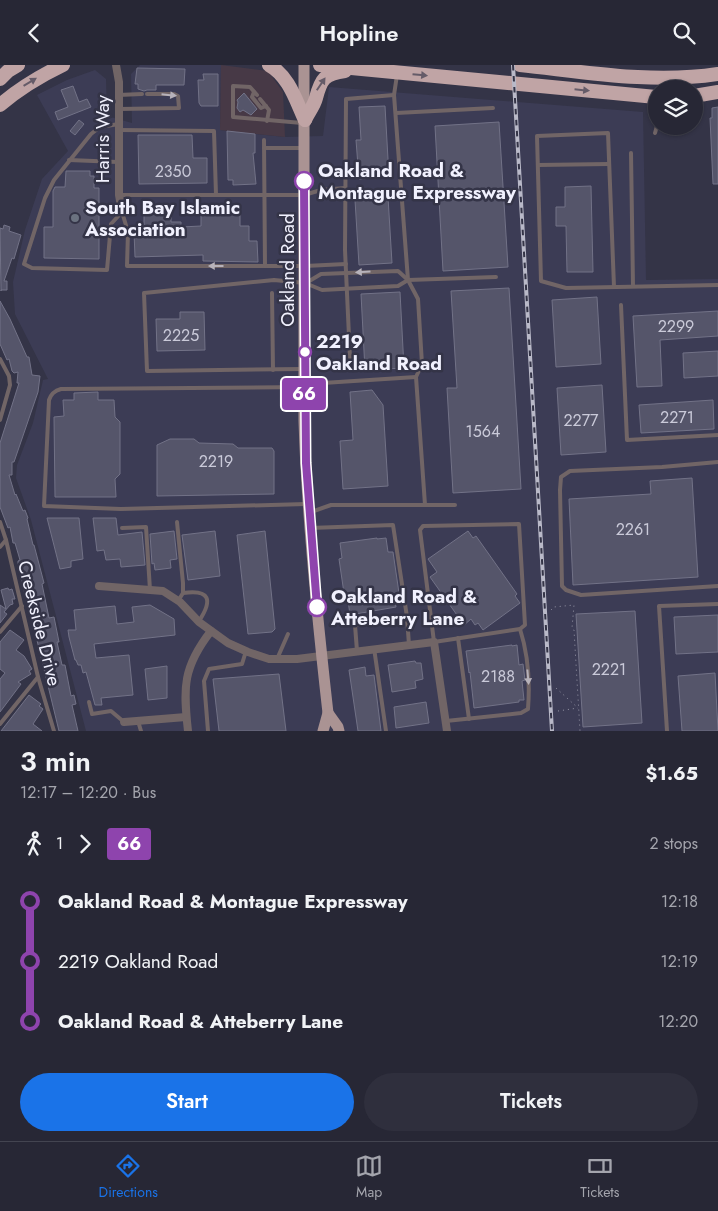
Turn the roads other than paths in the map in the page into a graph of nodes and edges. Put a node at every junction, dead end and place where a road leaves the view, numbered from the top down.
1 (64, 65) edge
2 (116, 65) edge
3 (269, 65) edge
4 (304, 65) edge
5 (320, 65) edge
6 (520, 65) edge
7 (356, 69) junction
8 (397, 73) junction
9 (718, 74) edge
10 (718, 92) edge
11 (142, 94) dead end
12 (147, 94) dead end
13 (703, 94) edge
14 (118, 95) junction
15 (257, 95) junction
16 (394, 95) junction
17 (648, 96) edge
18 (0, 105) edge
19 (266, 107) junction
20 (493, 108) dead end
21 (118, 109) junction
22 (396, 113) junction
23 (267, 121) junction
24 (305, 122) junction
25 (119, 127) junction
26 (264, 140) dead end
27 (264, 148) junction
28 (304, 148) junction
29 (631, 153) dead end
30 (70, 160) junction
31 (118, 162) junction
32 (609, 164) junction
33 (538, 165) junction
34 (346, 188) junction
35 (264, 194) junction
36 (119, 195) junction
37 (216, 195) junction
38 (304, 195) junction
39 (122, 212) junction
40 (346, 264) junction
41 (265, 266) junction
42 (305, 266) junction
43 (346, 273) junction
44 (496, 277) dead end
45 (408, 280) junction
46 (305, 283) junction
47 (718, 285) edge
48 (633, 286) junction
49 (614, 287) junction
50 (347, 289) junction
51 (272, 293) dead end
52 (621, 305) dead end
53 (0, 359) edge
54 (350, 359) dead end
55 (273, 369) junction
56 (304, 369) junction
57 (416, 377) junction
58 (304, 387) junction
59 (1, 413) edge
60 (0, 420) edge
61 (718, 435) edge
62 (718, 462) edge
63 (425, 505) junction
64 (455, 505) dead end
65 (308, 508) junction
66 (177, 522) dead end
67 (0, 524) edge
68 (122, 528) dead end
69 (310, 528) junction
70 (6, 540) junction
71 (0, 547) edge
72 (718, 585) edge
73 (99, 586) dead end
74 (150, 590) junction
75 (182, 593) junction
76 (178, 601) junction
77 (718, 604) edge
78 (22, 606) junction
79 (407, 617) junction
80 (199, 621) junction
81 (520, 629) junction
82 (210, 631) junction
83 (0, 632) edge
84 (288, 634) dead end
85 (458, 638) junction
86 (434, 642) junction
87 (409, 645) junction
88 (374, 649) junction
89 (246, 651) junction
90 (357, 651) junction
91 (322, 656) junction
92 (277, 659) junction
93 (38, 677) junction
94 (89, 702) dead end
95 (328, 713) junction
96 (186, 717) junction
97 (469, 719) junction
98 (138, 721) junction
99 (446, 721) junction
100 (124, 723) joint
101 (0, 724) edge
102 (54, 731) edge
103 (141, 731) edge
104 (188, 731) edge
105 (208, 731) edge
106 (324, 731) edge
107 (339, 731) edge
108 (386, 731) edge
109 (448, 731) edge
110 (667, 731) edge

18 -> 1 highway
2 - 14 street, Harris Way
3 - 24 highway
4 - 24 main road, Oakland Road
5 - 7 highway
6 - 9 highway
7 - 8 highway
24 -> 7 highway
8 - 16 lane
8 -> 17 highway
10 - 13 highway
11 - 14 lane
12 -> 21 lane
14 - 21 street, Harris Way
15 - 19 lane
15 - 19 lane
15 - 23 lane
16 - 22 lane
16 - 34 lane
19 - 23 lane
20 - 22 lane
21 - 25 street, Harris Way
22 - 45 lane
23 - 24 lane
24 - 28 main road, Oakland Road
25 - 30 lane
25 - 31 street, Harris Way
25 - 37 lane
26 - 27 lane
27 - 28 lane
27 - 35 lane
28 - 38 main road, Oakland Road
29 - 48 lane
30 - 31 lane
30 - 39 lane
31 - 36 street, Harris Way
32 - 33 lane
32 - 33 lane
32 - 49 lane
33 - 49 lane
34 - 38 lane
34 - 40 lane
35 - 37 lane
35 - 38 lane
35 - 41 lane
36 - 37 lane
36 - 39 street, Harris Way
38 - 42 main road, Oakland Road
41 -> 39 lane
40 - 42 lane
40 - 43 lane
41 - 42 lane
42 - 46 main road, Oakland Road
45 -> 43 lane
43 - 46 lane
43 - 50 lane
44 - 45 lane
45 - 50 lane
45 - 57 lane
46 - 50 lane
46 - 55 lane
46 - 56 main road, Oakland Road
47 - 48 lane
48 - 49 lane
50 - 54 lane
51 - 55 lane
52 - 61 lane
53 - 59 lane
55 - 56 lane
56 - 58 main road, Oakland Road
57 - 58 lane
57 - 63 lane
58 - 65 main road, Oakland Road
58 - 65 lane
59 - 60 lane
62 - 72 lane
63 - 64 lane
63 - 65 lane
65 - 69 main road, Oakland Road
66 - 75 lane
67 - 70 lane, Creekside Drive
68 - 74 lane
69 - 79 lane
69 - 91 main road, Oakland Road
70 - 71 lane
70 - 78 lane, Creekside Drive
73 - 74 street
74 - 76 street
75 - 76 lane
75 - 80 lane
76 - 80 street
77 - 110 lane
78 - 83 lane
78 - 93 lane, Creekside Drive
79 - 87 lane
79 - 90 lane
80 - 82 street
81 - 85 lane
81 - 86 lane
81 -> 97 lane
82 - 89 street
82 - 96 street
84 - 92 lane
85 - 86 lane
85 - 97 lane
86 - 87 street
86 - 99 street
87 - 88 street
88 - 90 street
88 - 108 lane
89 - 92 street
89 - 105 lane
90 - 91 street
91 - 92 street
91 - 95 main road, Oakland Road
93 - 101 lane
93 - 102 lane, Creekside Drive
94 - 100 lane
95 - 106 main road, Oakland Road
95 - 107 main road, Oakland Road
96 - 98 street
96 - 104 street
97 - 99 lane
98 - 100 street
98 - 103 lane
99 - 109 street

